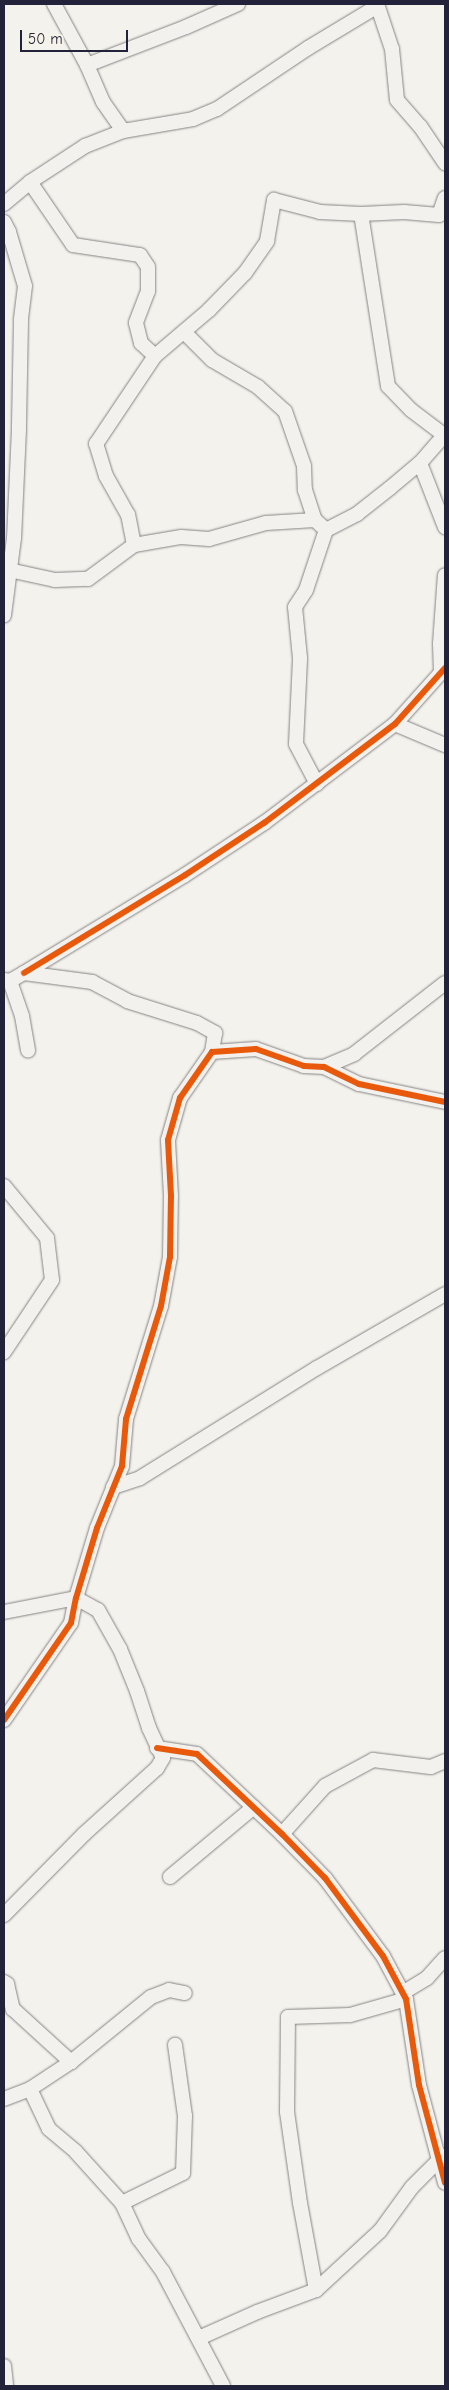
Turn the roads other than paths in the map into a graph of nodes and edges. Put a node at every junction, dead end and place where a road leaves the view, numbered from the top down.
1 (54, 4) edge
2 (238, 4) edge
3 (376, 5) edge
4 (87, 65) junction
5 (123, 131) junction
6 (445, 163) edge
7 (30, 182) junction
8 (445, 198) edge
9 (4, 204) edge
10 (361, 214) junction
11 (4, 222) edge
12 (184, 332) junction
13 (155, 356) junction
14 (445, 434) edge
15 (420, 463) junction
16 (315, 520) junction
17 (445, 527) edge
18 (326, 530) junction
19 (9, 537) edge
20 (134, 545) junction
21 (10, 570) junction
22 (445, 575) edge
23 (4, 615) edge
24 (443, 670) edge
25 (395, 724) junction
26 (445, 745) edge
27 (317, 784) junction
28 (24, 973) junction
29 (7, 980) edge
30 (445, 983) edge
31 (28, 1050) dead end
32 (212, 1052) junction
33 (324, 1067) junction
34 (445, 1102) edge
35 (4, 1186) edge
36 (445, 1294) edge
37 (4, 1352) edge
38 (113, 1487) junction
39 (76, 1598) junction
40 (4, 1612) edge
41 (4, 1720) edge
42 (157, 1748) junction
43 (445, 1761) edge
44 (254, 1807) junction
45 (282, 1834) junction
46 (170, 1877) dead end
47 (4, 1915) edge
48 (445, 1958) edge
49 (4, 1982) edge
50 (185, 1993) dead end
51 (405, 1995) junction
52 (175, 2045) dead end
53 (71, 2062) junction
54 (30, 2089) junction
55 (4, 2099) edge
56 (442, 2157) edge
57 (445, 2183) edge
58 (122, 2203) junction
59 (316, 2290) junction
60 (199, 2338) junction
61 (4, 2366) edge
62 (6, 2386) edge
63 (223, 2386) edge

1 - 4 street
2 - 4 street
3 - 5 street
3 - 6 street
4 - 5 street
5 - 7 street
7 - 9 street
7 - 13 street
8 - 10 street
10 - 12 street
10 - 14 street
11 - 19 street
12 - 13 street
12 - 16 street
13 - 20 street
14 - 15 street
15 - 17 street
15 - 18 street
16 - 18 street
16 - 20 street
18 - 27 street
19 - 21 street
20 - 21 street
21 - 23 street
22 - 24 street
24 - 25 street
25 - 26 street
25 - 27 street
27 - 28 street
28 - 29 street
28 - 32 street
29 - 31 street
30 - 33 street
32 - 33 street
32 - 38 street
33 - 34 street
35 - 37 street
36 - 38 street
38 - 39 street
39 - 40 street
39 - 41 street
39 - 42 street
42 - 44 street
42 - 47 street
43 - 45 street
44 - 45 street
44 - 46 street
45 - 51 street
48 - 51 street
49 - 53 street
50 - 53 street
51 - 56 street
51 - 59 street
52 - 58 street
53 - 54 street
54 - 55 street
54 - 58 street
56 - 57 street
56 - 59 street
58 - 60 street
59 - 60 street
60 - 63 street
61 - 62 street

